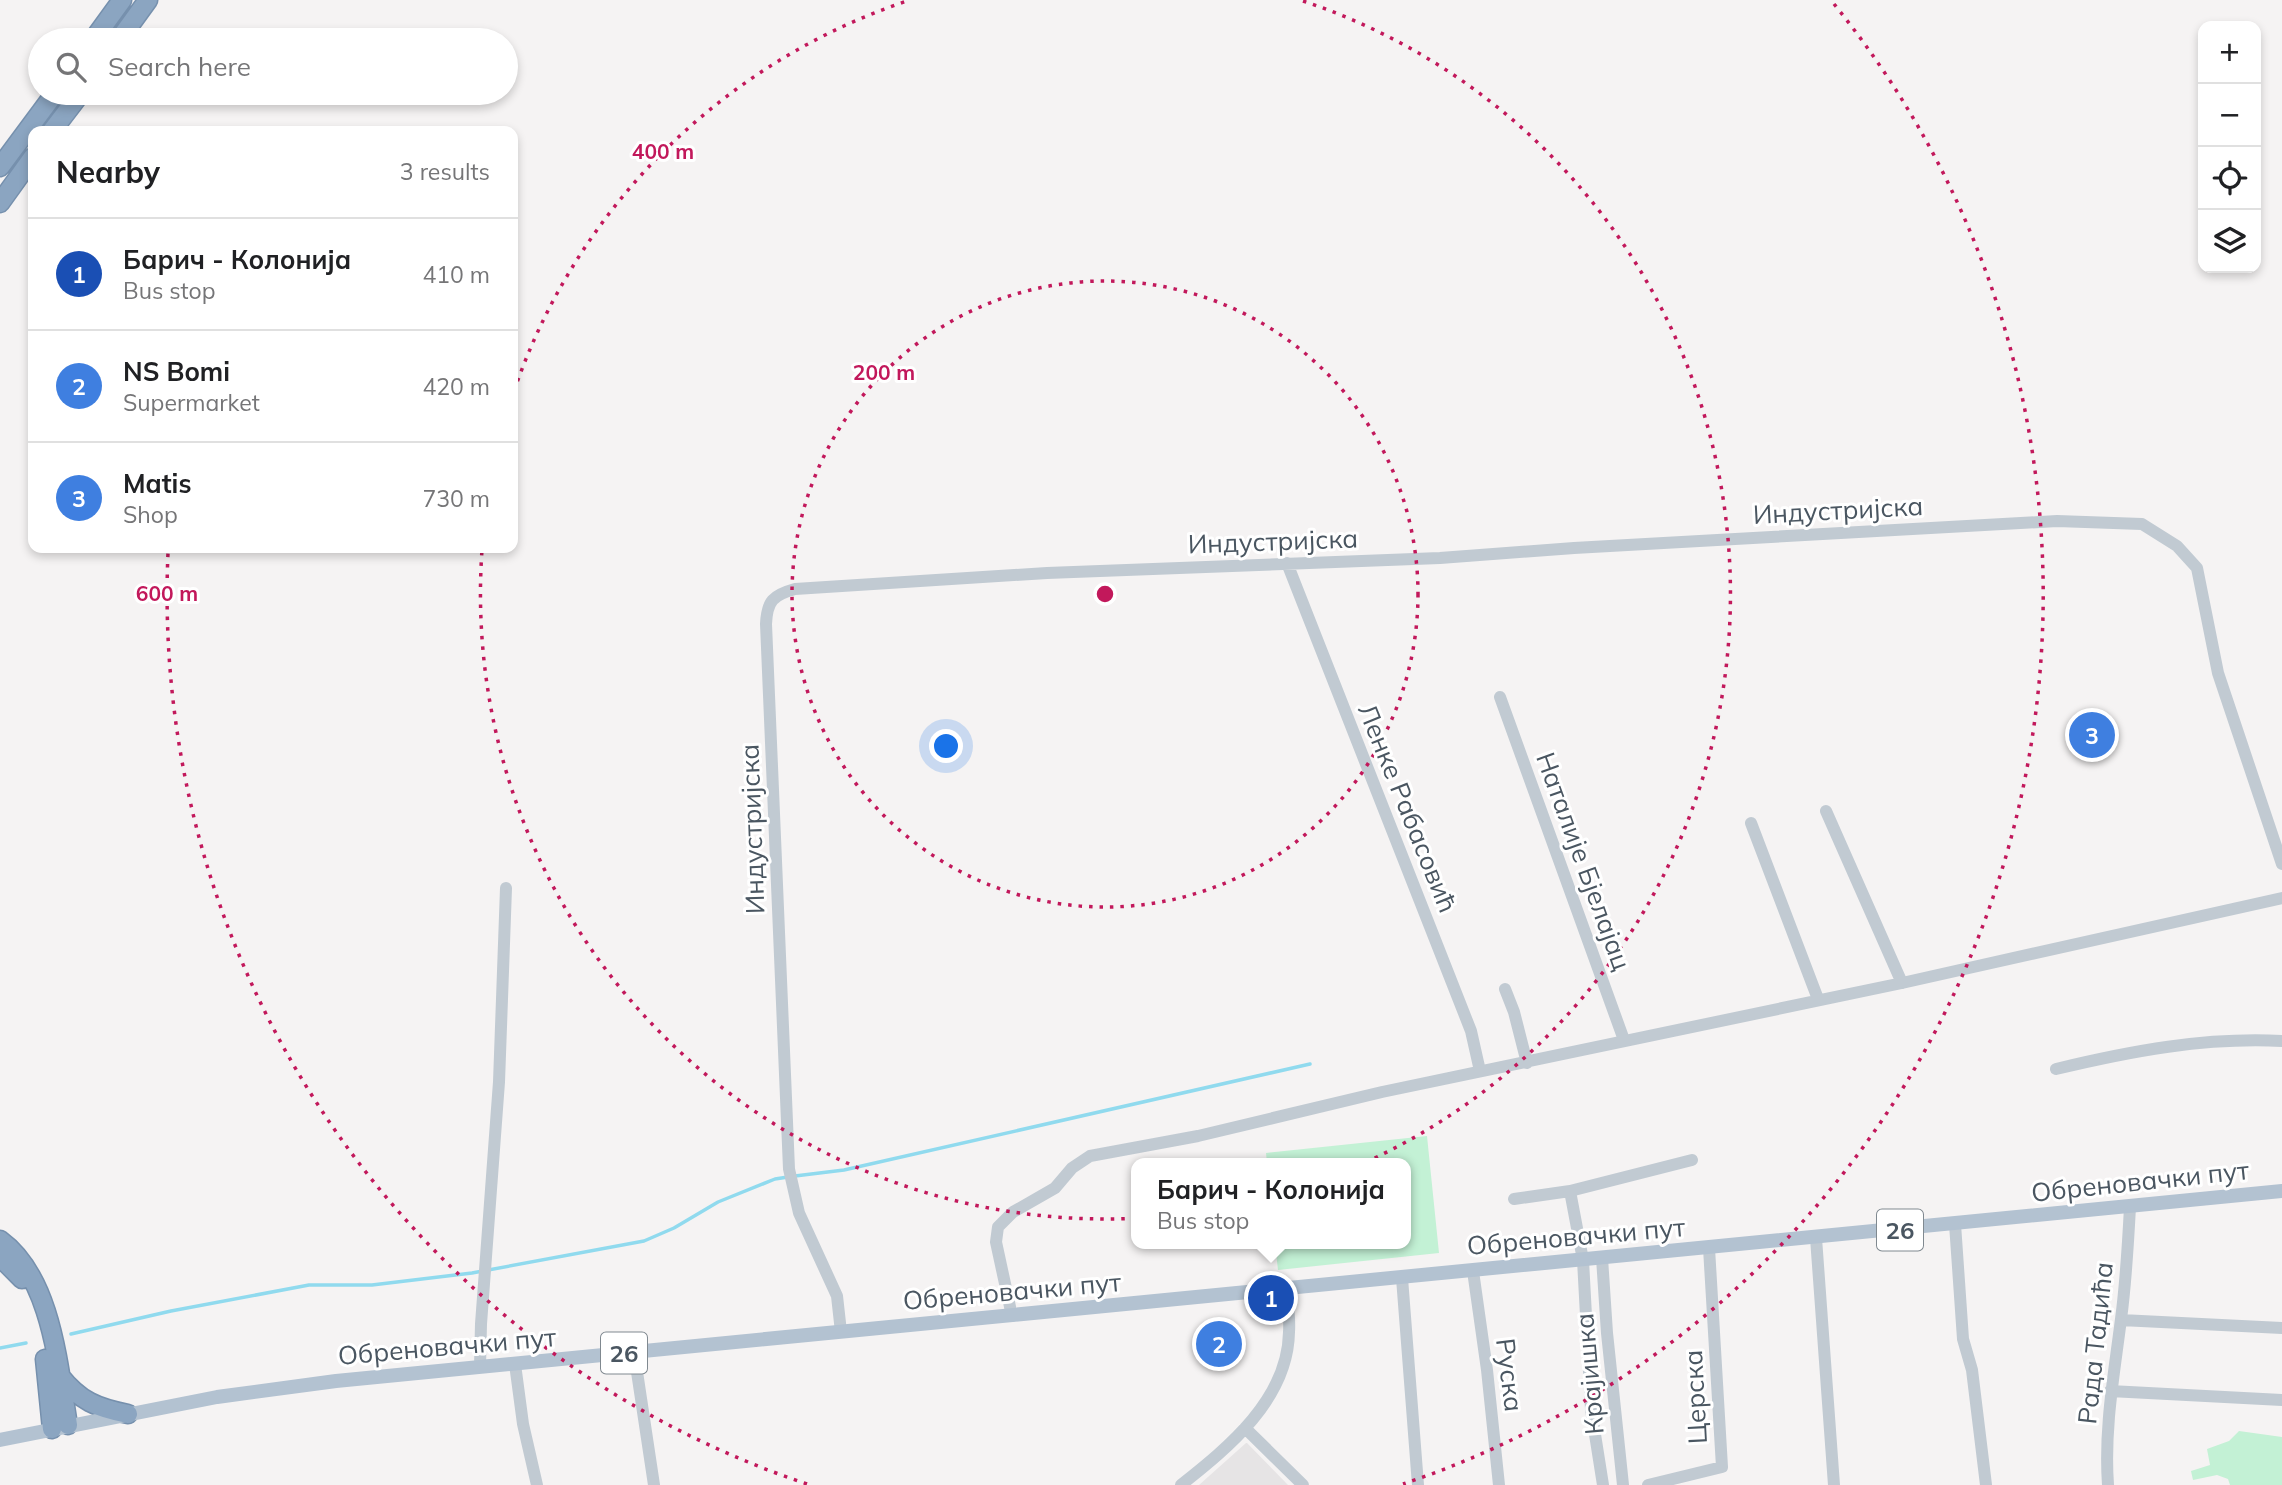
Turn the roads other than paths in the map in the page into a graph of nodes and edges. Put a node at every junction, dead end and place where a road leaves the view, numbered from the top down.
1 (122, 0) edge
2 (148, 0) edge
3 (102, 28) edge
4 (128, 28) edge
5 (46, 105) edge
6 (72, 105) edge
7 (30, 126) edge
8 (56, 126) edge
9 (28, 129) edge
10 (28, 165) edge
11 (0, 167) edge
12 (0, 203) edge
13 (1287, 563) junction
14 (1500, 696) dead end
15 (1826, 811) dead end
16 (1751, 823) dead end
17 (2282, 864) edge
18 (506, 888) dead end
19 (2282, 898) edge
20 (1902, 983) junction
21 (1505, 989) dead end
22 (1818, 999) junction
23 (1624, 1040) junction
24 (2282, 1041) edge
25 (1527, 1063) junction
26 (2056, 1069) dead end
27 (1480, 1071) junction
28 (1692, 1160) dead end
29 (1570, 1191) junction
30 (2282, 1191) edge
31 (1514, 1199) dead end
32 (2130, 1207) junction
33 (1955, 1224) junction
34 (1816, 1238) junction
35 (0, 1240) edge
36 (1709, 1248) junction
37 (0, 1257) edge
38 (1602, 1258) junction
39 (1583, 1260) junction
40 (1473, 1270) junction
41 (1402, 1278) junction
42 (1286, 1289) junction
43 (1012, 1316) junction
44 (2121, 1320) junction
45 (2282, 1328) edge
46 (841, 1332) junction
47 (634, 1352) junction
48 (514, 1364) junction
49 (480, 1367) junction
50 (60, 1376) junction
51 (2110, 1391) junction
52 (2282, 1400) edge
53 (128, 1413) junction
54 (60, 1427) junction
55 (1245, 1428) junction
56 (0, 1440) edge
57 (537, 1485) edge
58 (654, 1485) edge
59 (1181, 1485) edge
60 (1304, 1485) edge
61 (1418, 1485) edge
62 (1499, 1485) edge
63 (1602, 1485) edge
64 (1623, 1485) edge
65 (1648, 1485) edge
66 (1834, 1485) edge
67 (1986, 1485) edge
68 (2109, 1485) edge

1 - 3 highway
2 - 4 highway
5 - 7 highway
6 - 8 highway
9 - 11 highway
10 - 12 highway
13 - 17 street, Индустријска
13 - 27 street, Ленке Рабасовић
13 - 46 street, Индустријска
14 - 23 street, Наталије Бјелајац
15 - 20 street
16 - 22 street
18 - 49 street
19 - 20 street
20 - 22 street
21 - 25 street
22 - 23 street
23 - 25 street
24 - 26 street
25 - 27 street
27 - 43 street
28 - 29 street
29 - 31 street
29 - 39 street
30 - 32 main road, Обреновачки пут / 26
32 - 33 main road, Обреновачки пут / 26
32 - 44 street, Рада Тадића
33 - 34 main road, Обреновачки пут / 26
33 - 67 street
34 - 36 main road, Обреновачки пут / 26
34 - 66 street
35 - 50 highway
36 - 38 main road, Обреновачки пут / 26
36 - 65 street, Церска
37 - 54 highway
38 - 39 main road, Обреновачки пут / 26
38 - 64 street, Крајишка
39 - 40 main road, Обреновачки пут / 26
39 - 63 street
40 - 41 main road, Обреновачки пут / 26
40 - 62 street, Руска
41 - 42 main road, Обреновачки пут / 26
41 - 61 street
42 - 43 main road, Обреновачки пут / 26
42 - 55 street
43 - 46 main road, Обреновачки пут / 26
44 - 45 street
44 - 51 street, Рада Тадића
46 - 47 main road, Обреновачки пут / 26
47 - 48 main road, Обреновачки пут / 26
47 - 58 street
48 - 49 main road, Обреновачки пут / 26
48 - 57 street
49 - 53 main road, Обреновачки пут / 26
50 - 53 highway
50 - 54 highway
51 - 52 street
51 - 68 street, Рада Тадића
53 - 54 main road, Обреновачки пут / 26
54 - 56 main road, Обреновачки пут / 26
55 - 59 street
55 - 60 street

